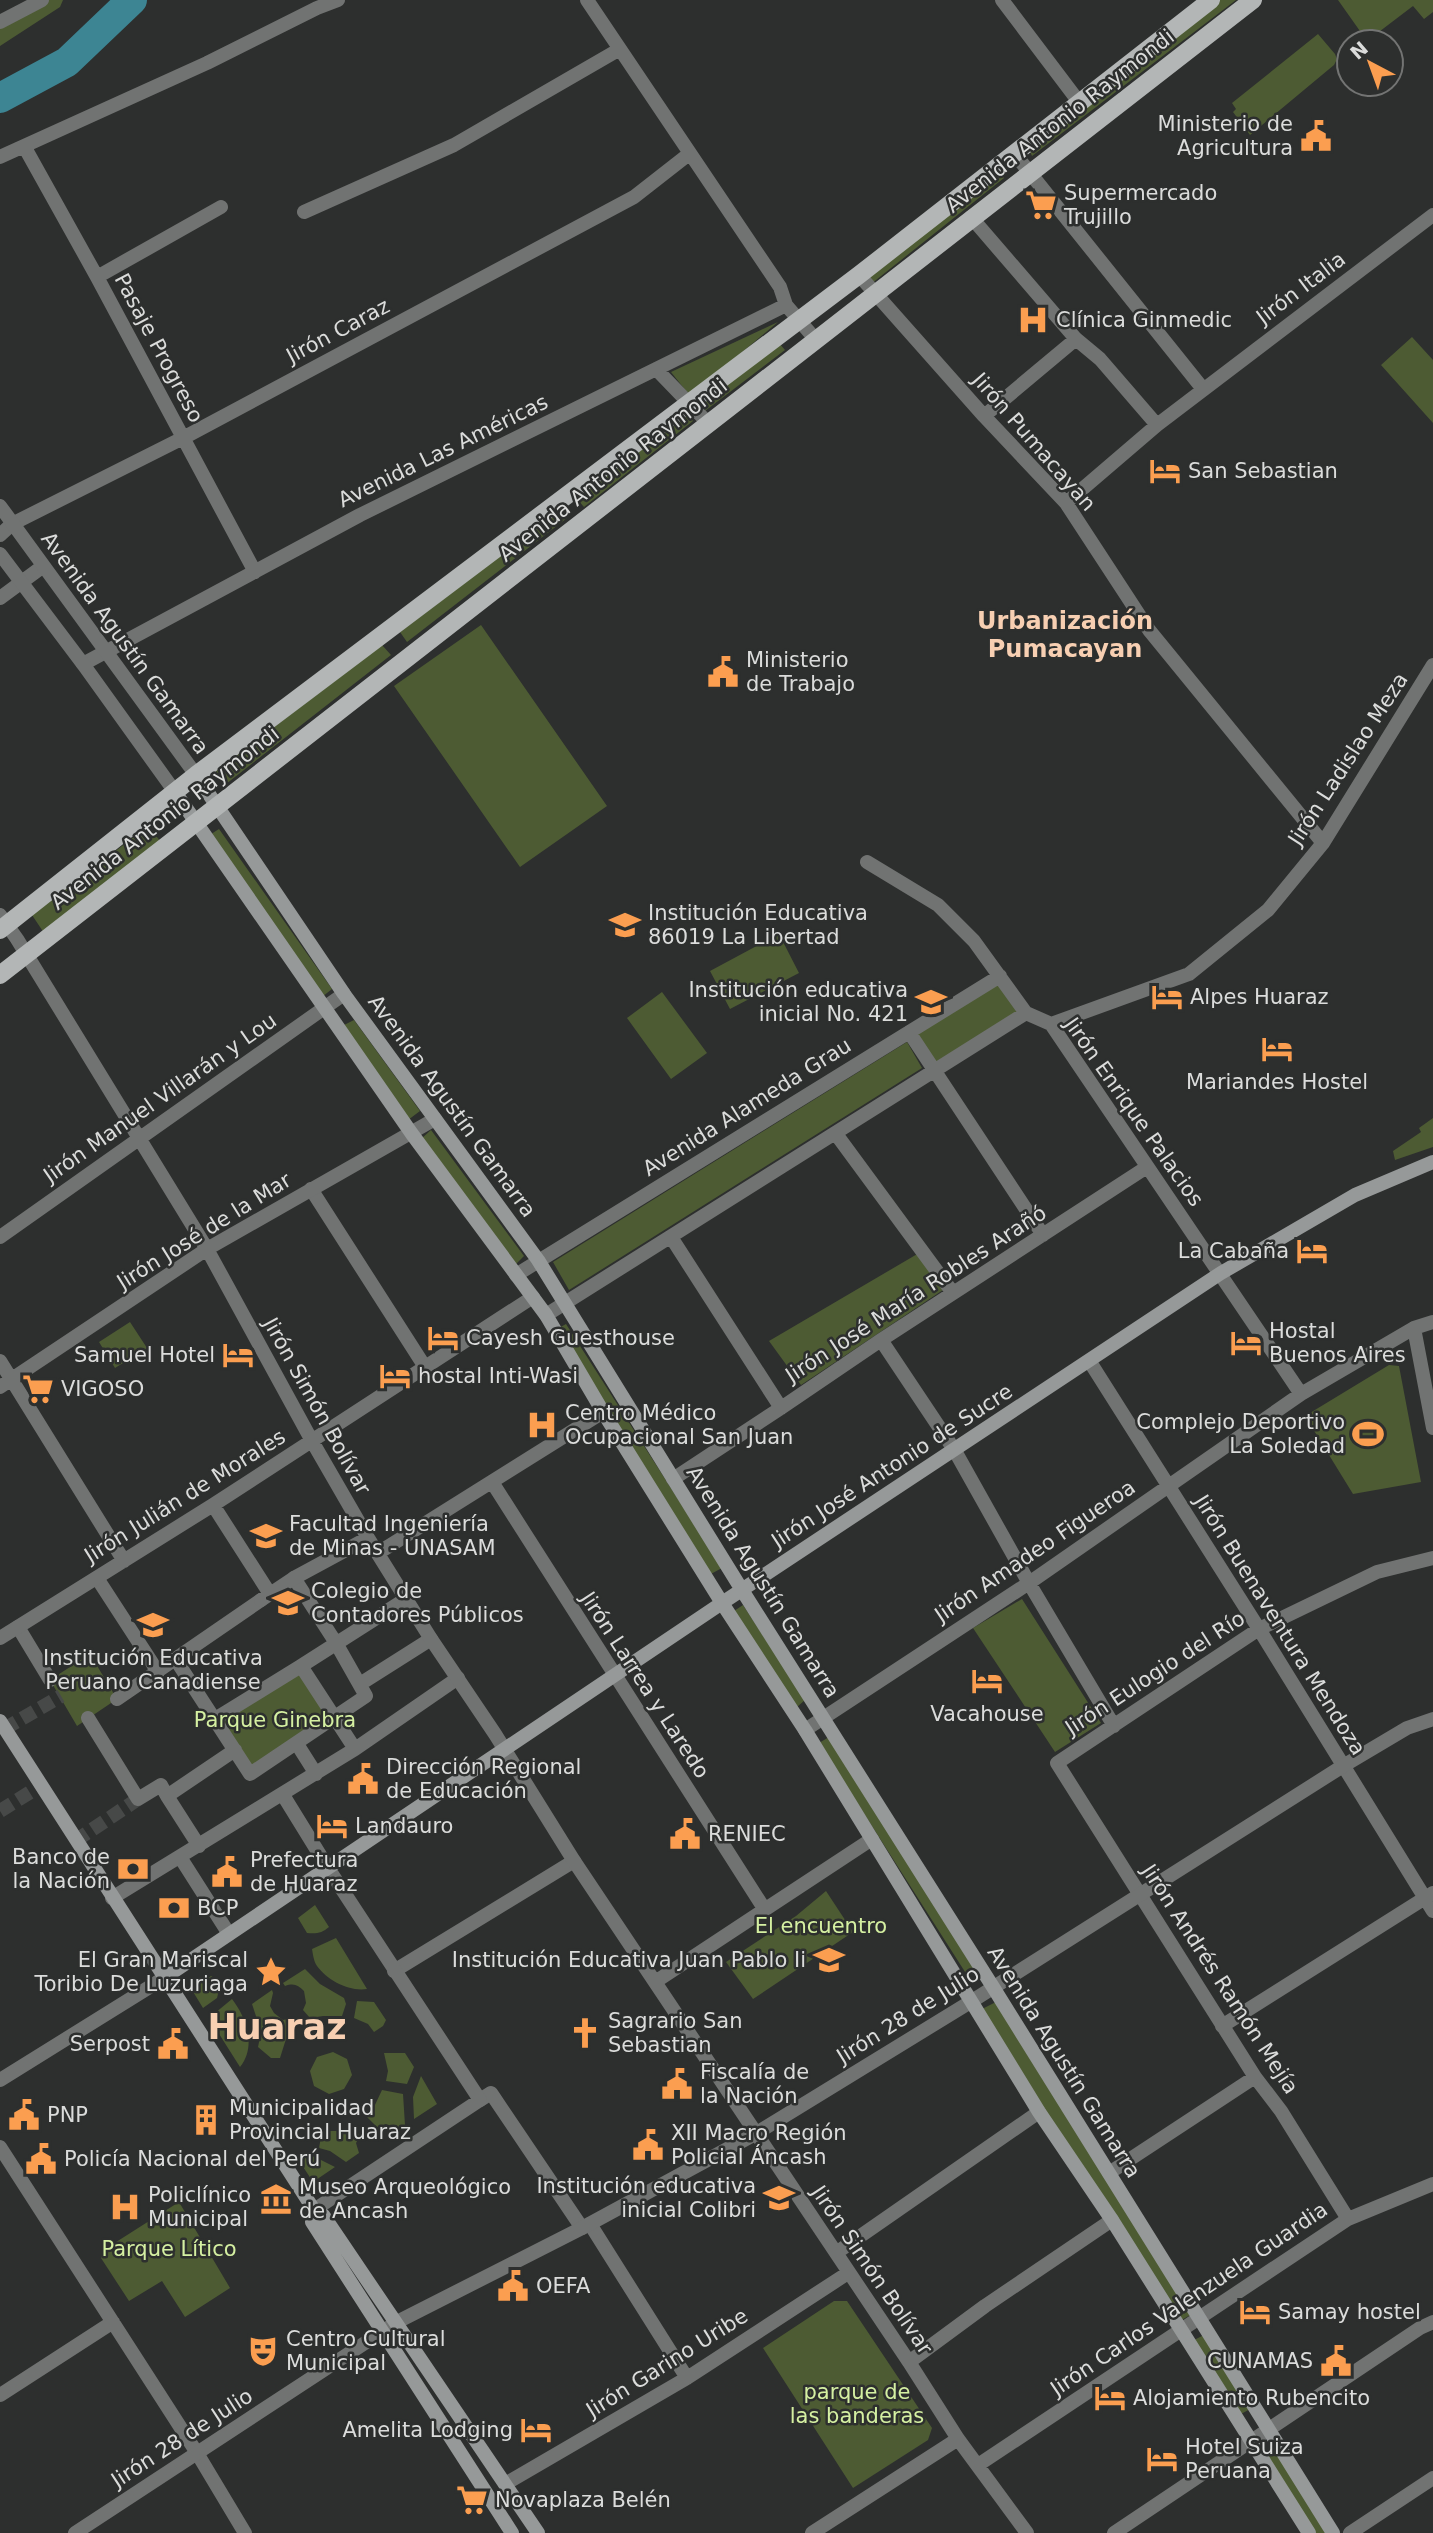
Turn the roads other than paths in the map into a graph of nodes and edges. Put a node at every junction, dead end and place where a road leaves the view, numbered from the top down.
1 (42, 0) edge
2 (338, 0) edge
3 (587, 0) edge
4 (1002, 0) edge
5 (1211, 0) edge
6 (1253, 0) edge
7 (0, 22) edge
8 (620, 49) junction
9 (1079, 102) junction
10 (23, 146) junction
11 (1014, 153) junction
12 (689, 154) junction
13 (0, 157) edge
14 (1029, 173) junction
15 (221, 207) dead end
16 (304, 212) dead end
17 (1433, 215) edge
18 (971, 217) junction
19 (859, 275) junction
20 (97, 277) junction
21 (874, 295) junction
22 (786, 305) junction
23 (799, 321) junction
24 (1076, 339) junction
25 (816, 340) junction
26 (656, 369) junction
27 (1203, 389) junction
28 (688, 403) junction
29 (984, 416) junction
30 (709, 424) junction
31 (1157, 425) junction
32 (183, 438) junction
33 (566, 496) junction
34 (1066, 503) junction
35 (0, 506) edge
36 (585, 521) junction
37 (12, 524) junction
38 (0, 535) edge
39 (0, 554) edge
40 (42, 567) junction
41 (255, 572) junction
42 (20, 583) junction
43 (0, 598) edge
44 (385, 633) junction
45 (106, 652) junction
46 (405, 659) junction
47 (83, 664) junction
48 (1433, 665) edge
49 (196, 775) junction
50 (174, 792) junction
51 (217, 806) junction
52 (196, 823) junction
53 (1323, 843) junction
54 (867, 862) dead end
55 (3, 923) edge
56 (27, 954) junction
57 (0, 975) edge
58 (1000, 976) junction
59 (344, 994) junction
60 (324, 1009) junction
61 (1026, 1013) junction
62 (1051, 1024) junction
63 (909, 1032) junction
64 (935, 1070) junction
65 (435, 1119) junction
66 (412, 1134) junction
67 (836, 1134) junction
68 (138, 1138) junction
69 (1433, 1163) edge
70 (1147, 1167) junction
71 (311, 1189) junction
72 (1043, 1235) junction
73 (0, 1237) edge
74 (671, 1237) junction
75 (207, 1249) junction
76 (538, 1260) junction
77 (1221, 1273) junction
78 (516, 1275) junction
79 (953, 1293) junction
80 (533, 1297) junction
81 (564, 1304) junction
82 (546, 1315) junction
83 (1433, 1322) edge
84 (1414, 1328) junction
85 (881, 1339) junction
86 (0, 1361) edge
87 (1090, 1362) junction
88 (425, 1367) junction
89 (6, 1383) edge
90 (1301, 1394) junction
91 (781, 1409) junction
92 (603, 1412) junction
93 (1433, 1428) edge
94 (312, 1441) junction
95 (955, 1451) junction
96 (673, 1479) junction
97 (492, 1482) junction
98 (1168, 1485) junction
99 (213, 1505) junction
100 (368, 1538) junction
101 (378, 1553) junction
102 (1433, 1558) edge
103 (124, 1561) junction
104 (97, 1578) junction
105 (294, 1578) junction
106 (1029, 1583) junction
107 (741, 1590) junction
108 (266, 1597) junction
109 (406, 1598) junction
110 (722, 1603) junction
111 (18, 1627) junction
112 (1259, 1629) junction
113 (0, 1638) edge
114 (431, 1639) junction
115 (336, 1643) junction
116 (176, 1660) junction
117 (301, 1666) junction
118 (158, 1672) junction
119 (614, 1676) junction
120 (458, 1678) junction
121 (50, 1680) dead end
122 (360, 1684) junction
123 (117, 1699) dead end
124 (88, 1718) dead end
125 (824, 1718) junction
126 (215, 1719) junction
127 (335, 1719) junction
128 (1433, 1719) edge
129 (0, 1721) edge
130 (1114, 1726) junction
131 (805, 1730) junction
132 (297, 1744) junction
133 (355, 1749) junction
134 (504, 1750) junction
135 (235, 1751) junction
136 (1057, 1763) joint
137 (1343, 1766) junction
138 (316, 1774) junction
139 (283, 1795) junction
140 (167, 1796) junction
141 (872, 1839) junction
142 (199, 1846) junction
143 (180, 1857) junction
144 (574, 1861) junction
145 (328, 1868) junction
146 (1139, 1894) junction
147 (1429, 1895) edge
148 (112, 1898) junction
149 (765, 1910) junction
150 (1433, 1911) edge
151 (229, 1934) junction
152 (394, 1971) junction
153 (163, 1978) junction
154 (655, 1982) junction
155 (993, 1987) junction
156 (972, 2001) junction
157 (1222, 2026) junction
158 (1255, 2077) junction
159 (0, 2080) edge
160 (480, 2100) junction
161 (1039, 2112) junction
162 (755, 2134) junction
163 (0, 2147) edge
164 (1109, 2173) junction
165 (1433, 2184) edge
166 (314, 2210) junction
167 (1348, 2219) junction
168 (1112, 2220) junction
169 (586, 2226) junction
170 (836, 2253) junction
171 (848, 2273) junction
172 (1198, 2318) junction
173 (113, 2322) junction
174 (397, 2322) junction
175 (1433, 2322) edge
176 (1181, 2329) junction
177 (382, 2332) junction
178 (909, 2362) junction
179 (687, 2378) junction
180 (0, 2395) edge
181 (1269, 2430) junction
182 (958, 2439) junction
183 (1252, 2441) junction
184 (197, 2453) junction
185 (978, 2465) junction
186 (1433, 2478) edge
187 (505, 2484) junction
188 (527, 2517) junction
189 (508, 2532) edge
190 (75, 2533) edge
191 (245, 2533) edge
192 (538, 2533) edge
193 (812, 2533) edge
194 (1027, 2533) edge
195 (1114, 2533) edge
196 (1309, 2533) edge
197 (1333, 2533) edge
198 (1350, 2533) edge

1 - 7 street
2 - 10 street
3 - 8 street
4 - 9 street
5 - 9 main road, Avenida Antonio Raymondi
6 - 14 main road, Avenida Antonio Raymondi
8 - 12 street
8 - 16 street
9 - 11 main road, Avenida Antonio Raymondi
10 - 13 street
10 - 20 street, Pasaje Progreso
11 - 14 street
11 - 19 main road, Avenida Antonio Raymondi
12 - 22 street
12 - 32 street, Jirón Caraz
14 - 18 main road, Avenida Antonio Raymondi
14 - 27 street
15 - 20 street
17 - 27 street, Jirón Italia
18 - 21 main road, Avenida Antonio Raymondi
18 - 24 street
19 - 21 street, Jirón Pumacayan
19 - 23 main road, Avenida Antonio Raymondi
20 - 32 street, Pasaje Progreso
21 - 25 main road, Avenida Antonio Raymondi
21 - 29 street, Jirón Pumacayan
22 - 23 street
22 - 26 street, Avenida Las Américas
23 - 25 street
23 - 28 main road, Avenida Antonio Raymondi
24 - 29 street
24 - 31 street
25 - 30 main road, Avenida Antonio Raymondi
26 - 28 street
26 - 41 street, Avenida Las Américas
27 - 31 street, Jirón Italia
28 - 30 street
28 - 33 main road, Avenida Antonio Raymondi
29 - 34 street, Jirón Pumacayan
30 - 36 main road, Avenida Antonio Raymondi
31 - 34 street, Jirón Italia
32 - 37 street, Jirón Caraz
32 - 41 street, Pasaje Progreso
33 - 36 main road
33 - 44 main road, Avenida Antonio Raymondi
34 - 53 street, Jirón Pumacayan
35 - 37 street, Avenida Agustín Gamarra
36 - 46 main road, Avenida Antonio Raymondi
37 - 38 street, Jirón Caraz
37 - 40 street, Avenida Agustín Gamarra
39 - 42 street, Avenida Agustín Gamarra
40 - 42 street
40 - 45 street, Avenida Agustín Gamarra
41 - 45 street, Avenida Las Américas
42 - 43 street
42 - 47 street, Avenida Agustín Gamarra
44 - 46 main road
44 - 49 main road, Avenida Antonio Raymondi
45 - 47 street, Avenida Las Américas
45 - 49 street, Avenida Agustín Gamarra
46 - 51 main road, Avenida Antonio Raymondi
47 - 50 street, Avenida Agustín Gamarra
48 - 53 street, Jirón Ladislao Meza
49 - 50 main road, Avenida Antonio Raymondi
49 - 51 main road, Avenida Agustín Gamarra
50 - 52 main road, Avenida Agustín Gamarra
50 - 55 main road, Avenida Antonio Raymondi
51 - 52 main road, Avenida Antonio Raymondi
51 - 59 main road, Avenida Agustín Gamarra
52 - 56 main road, Avenida Antonio Raymondi
52 - 60 main road, Avenida Agustín Gamarra
53 - 62 street, Jirón Ladislao Meza
54 - 58 street
55 - 56 street, Jirón Simón Bolívar
56 - 57 main road, Avenida Antonio Raymondi
56 - 68 street, Jirón Simón Bolívar
58 - 61 street
58 - 63 street, Avenida Alameda Grau
59 - 60 street, Jirón Manuel Villarán y Lou
59 - 65 main road, Avenida Agustín Gamarra
60 - 66 main road, Avenida Agustín Gamarra
60 - 68 street, Jirón Manuel Villarán y Lou
61 - 62 street, Jirón Enrique Palacios
61 - 64 street
62 - 70 street, Jirón Enrique Palacios
63 - 64 street
63 - 76 street, Avenida Alameda Grau
64 - 67 street
64 - 72 street
65 - 66 street, Jirón José de la Mar
65 - 76 main road, Avenida Agustín Gamarra
66 - 71 street, Jirón José de la Mar
66 - 78 main road, Avenida Agustín Gamarra
67 - 74 street
67 - 79 street
68 - 73 street, Jirón Manuel Villarán y Lou
68 - 75 street, Jirón Simón Bolívar
69 - 77 main road, Jirón José Antonio de Sucre
70 - 72 street, Jirón José María Robles Arañó
70 - 77 street, Jirón Enrique Palacios
71 - 75 street, Jirón José de la Mar
71 - 88 street
72 - 79 street, Jirón José María Robles Arañó
74 - 81 street
74 - 91 street
75 - 89 street, Jirón José de la Mar
75 - 94 street, Jirón Simón Bolívar
76 - 78 street, Avenida Alameda Grau
76 - 81 main road, Avenida Agustín Gamarra
77 - 87 main road, Jirón José Antonio de Sucre
77 - 90 street, Jirón Enrique Palacios
78 - 80 main road, Avenida Agustín Gamarra
79 - 85 street, Jirón José María Robles Arañó
80 - 82 main road, Avenida Agustín Gamarra
80 - 88 street, Jirón Julián de Morales
81 - 82 street
81 - 96 main road, Avenida Agustín Gamarra
82 - 92 main road, Avenida Agustín Gamarra
83 - 84 street, Jirón Amadeo Figueroa
84 - 90 street, Jirón Amadeo Figueroa
84 - 93 street
85 - 91 street, Jirón José María Robles Arañó
85 - 95 street
86 - 89 street
87 - 95 main road, Jirón José Antonio de Sucre
87 - 98 street, Jirón Buenaventura Mendoza
88 - 94 street, Jirón Julián de Morales
89 - 103 street
90 - 98 street, Jirón Amadeo Figueroa
91 - 96 street, Jirón José María Robles Arañó
92 - 97 street
92 - 110 main road, Avenida Agustín Gamarra
94 - 99 street, Jirón Julián de Morales
94 - 100 street, Jirón Simón Bolívar
95 - 106 street
95 - 107 main road, Jirón José Antonio de Sucre
96 - 107 main road, Avenida Agustín Gamarra
97 - 101 street
97 - 119 street, Jirón Larrea y Laredo
98 - 106 street, Jirón Amadeo Figueroa
98 - 112 street, Jirón Buenaventura Mendoza
99 - 103 street, Jirón Julián de Morales
99 - 108 street
100 - 101 street, Jirón Simón Bolívar
100 - 105 street
101 - 109 street, Jirón Simón Bolívar
102 - 112 street, Jirón Eulogio del Río
103 - 104 street, Jirón Julián de Morales
104 - 111 street, Jirón Julián de Morales
104 - 118 street
105 - 108 street
105 - 115 street
106 - 125 street, Jirón Amadeo Figueroa
106 - 130 street
107 - 110 main road, Jirón José Antonio de Sucre
107 - 125 main road, Avenida Agustín Gamarra
108 - 116 street
109 - 114 street, Jirón Simón Bolívar
109 - 115 street
110 - 119 main road, Jirón José Antonio de Sucre
110 - 131 main road, Avenida Agustín Gamarra
111 - 113 street, Jirón Julián de Morales
111 - 121 street
112 - 130 street, Jirón Eulogio del Río
112 - 137 street, Jirón Buenaventura Mendoza
114 - 120 street, Jirón Simón Bolívar
114 - 122 street
115 - 117 street
115 - 122 street
116 - 118 street
116 - 126 street
117 - 126 street
117 - 127 street
118 - 123 street
119 - 134 main road, Jirón José Antonio de Sucre
119 - 149 street, Jirón Larrea y Laredo
120 - 133 street
120 - 134 street, Jirón Simón Bolívar
122 - 127 street
124 - 140 street
125 - 131 street, Jirón Amadeo Figueroa
125 - 155 main road, Avenida Agustín Gamarra
126 - 135 street
127 - 132 street
127 - 133 street
128 - 137 street, Jirón 28 de Julio
129 - 148 main road
130 - 136 street, Jirón Eulogio del Río
131 - 141 main road, Avenida Agustín Gamarra
132 - 135 street
132 - 138 street
133 - 138 street
134 - 144 street, Jirón Simón Bolívar
134 - 145 main road, Jirón José Antonio de Sucre
135 - 140 street
136 - 146 street, Jirón Andrés Ramón Mejía
137 - 146 street, Jirón 28 de Julio
137 - 147 street, Jirón Buenaventura Mendoza
138 - 139 street
139 - 142 street
139 - 145 street
140 - 142 street
141 - 149 street
141 - 156 main road, Avenida Agustín Gamarra
142 - 143 street
143 - 148 street
143 - 151 street
144 - 152 street
144 - 154 street, Jirón Simón Bolívar
145 - 151 main road, Jirón José Antonio de Sucre
145 - 152 street
146 - 155 street, Jirón 28 de Julio
146 - 157 street, Jirón Andrés Ramón Mejía
147 - 150 street, Jirón Buenaventura Mendoza
147 - 157 street
148 - 153 main road
149 - 154 street
151 - 153 main road, Jirón José Antonio de Sucre
152 - 160 street
153 - 159 street, Jirón José Antonio de Sucre
153 - 166 main road
154 - 162 street, Jirón Simón Bolívar
155 - 156 street, Jirón 28 de Julio
155 - 164 main road, Avenida Agustín Gamarra
156 - 161 main road, Avenida Agustín Gamarra
156 - 162 street, Jirón 28 de Julio
157 - 158 street, Jirón Andrés Ramón Mejía
158 - 164 street
158 - 167 street, Jirón Andrés Ramón Mejía
160 - 166 street
160 - 169 street
161 - 168 main road, Avenida Agustín Gamarra
161 - 170 street
162 - 169 street, Jirón 28 de Julio
162 - 170 street, Jirón Simón Bolívar
163 - 173 street
164 - 172 main road, Avenida Agustín Gamarra
165 - 167 street, Jirón Carlos Valenzuela Guardia
166 - 174 main road
166 - 177 main road
167 - 172 street, Jirón Carlos Valenzuela Guardia
168 - 176 main road, Avenida Agustín Gamarra
168 - 178 street
169 - 174 street, Jirón 28 de Julio
169 - 179 street
170 - 171 street, Jirón Simón Bolívar
171 - 178 street, Jirón Simón Bolívar
171 - 179 street, Jirón Garino Uribe
172 - 176 street, Jirón Carlos Valenzuela Guardia
172 - 181 main road, Avenida Agustín Gamarra
173 - 180 street
173 - 184 street
174 - 177 street, Jirón 28 de Julio
174 - 187 main road
175 - 181 street
176 - 183 main road, Avenida Agustín Gamarra
176 - 185 street, Jirón Carlos Valenzuela Guardia
177 - 184 street, Jirón 28 de Julio
177 - 189 main road
178 - 182 street, Jirón Simón Bolívar
179 - 187 street, Jirón Garino Uribe
181 - 183 street
181 - 197 main road, Avenida Agustín Gamarra
182 - 185 street, Jirón Simón Bolívar
182 - 193 street
183 - 195 street
183 - 196 main road, Avenida Agustín Gamarra
184 - 190 street, Jirón 28 de Julio
184 - 191 street
185 - 194 street, Jirón Simón Bolívar
186 - 198 street
187 - 188 main road
188 - 189 street
188 - 192 main road

